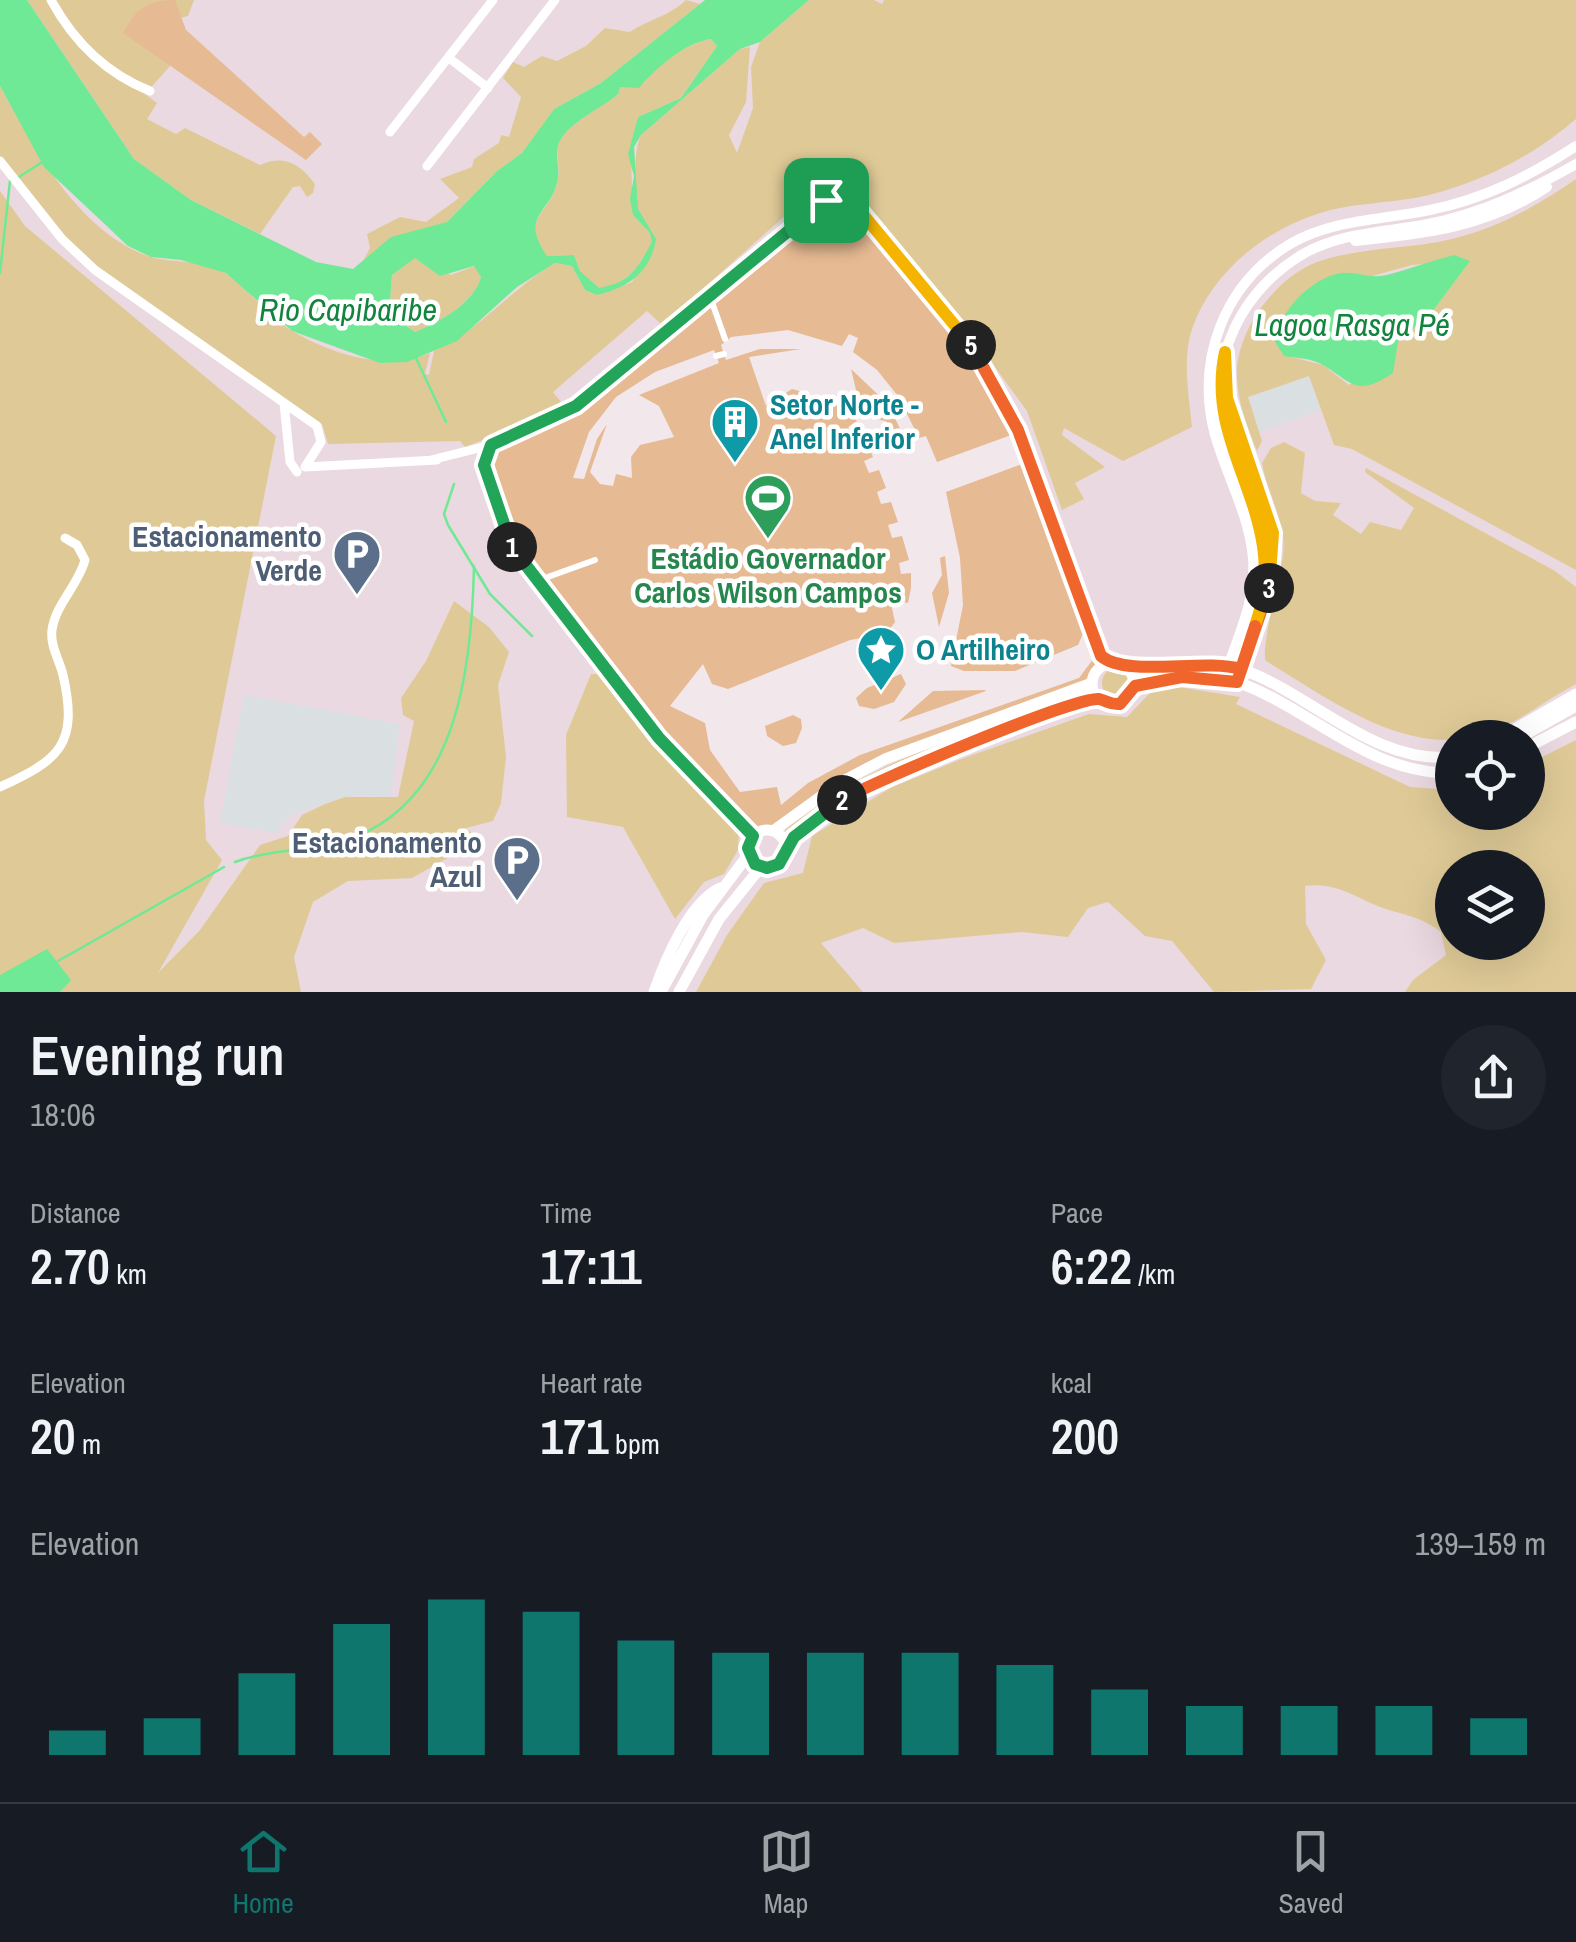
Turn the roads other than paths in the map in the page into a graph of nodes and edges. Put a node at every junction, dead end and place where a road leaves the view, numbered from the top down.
1 (51, 0) edge
2 (492, 0) edge
3 (555, 0) edge
4 (449, 58) junction
5 (488, 88) junction
6 (150, 91) dead end
7 (390, 132) dead end
8 (1576, 146) edge
9 (0, 161) edge
10 (1576, 164) edge
11 (427, 166) dead end
12 (712, 305) dead end
13 (725, 338) dead end
14 (284, 403) junction
15 (491, 445) junction
16 (431, 460) junction
17 (484, 465) junction
18 (301, 470) junction
19 (64, 538) dead end
20 (596, 560) dead end
21 (545, 578) dead end
22 (1103, 662) junction
23 (1126, 666) junction
24 (1235, 667) junction
25 (1230, 681) junction
26 (1092, 682) junction
27 (1135, 686) junction
28 (1576, 694) edge
29 (1098, 699) junction
30 (1576, 706) edge
31 (1530, 720) edge
32 (1576, 722) edge
33 (1545, 723) edge
34 (1545, 738) edge
35 (1435, 755) edge
36 (1435, 772) edge
37 (0, 788) edge
38 (773, 831) junction
39 (753, 836) junction
40 (786, 848) junction
41 (748, 855) junction
42 (761, 868) junction
43 (658, 992) edge
44 (679, 992) edge

1 - 6 street
2 - 4 street
3 - 5 street
4 - 5 street
4 - 7 street
5 - 11 street
8 - 24 street
9 - 14 street
10 - 24 street
12 - 13 street
14 - 18 street
14 - 18 street
15 - 16 street
15 - 17 street
15 - 22 street
16 - 17 street
16 - 18 street
17 - 39 street
19 - 37 street
20 - 21 street
22 - 23 main road
22 - 26 main road
23 - 24 main road
23 - 27 main road
24 - 25 street
24 - 35 main road
25 - 27 main road
25 - 36 main road
26 - 29 main road
26 - 38 main road
27 - 29 main road
28 - 31 main road
29 - 40 main road
30 - 33 main road
32 - 34 main road
38 - 39 main road
38 - 40 main road
39 - 41 main road
40 - 42 main road
41 - 42 main road
41 - 43 main road
42 - 44 main road

